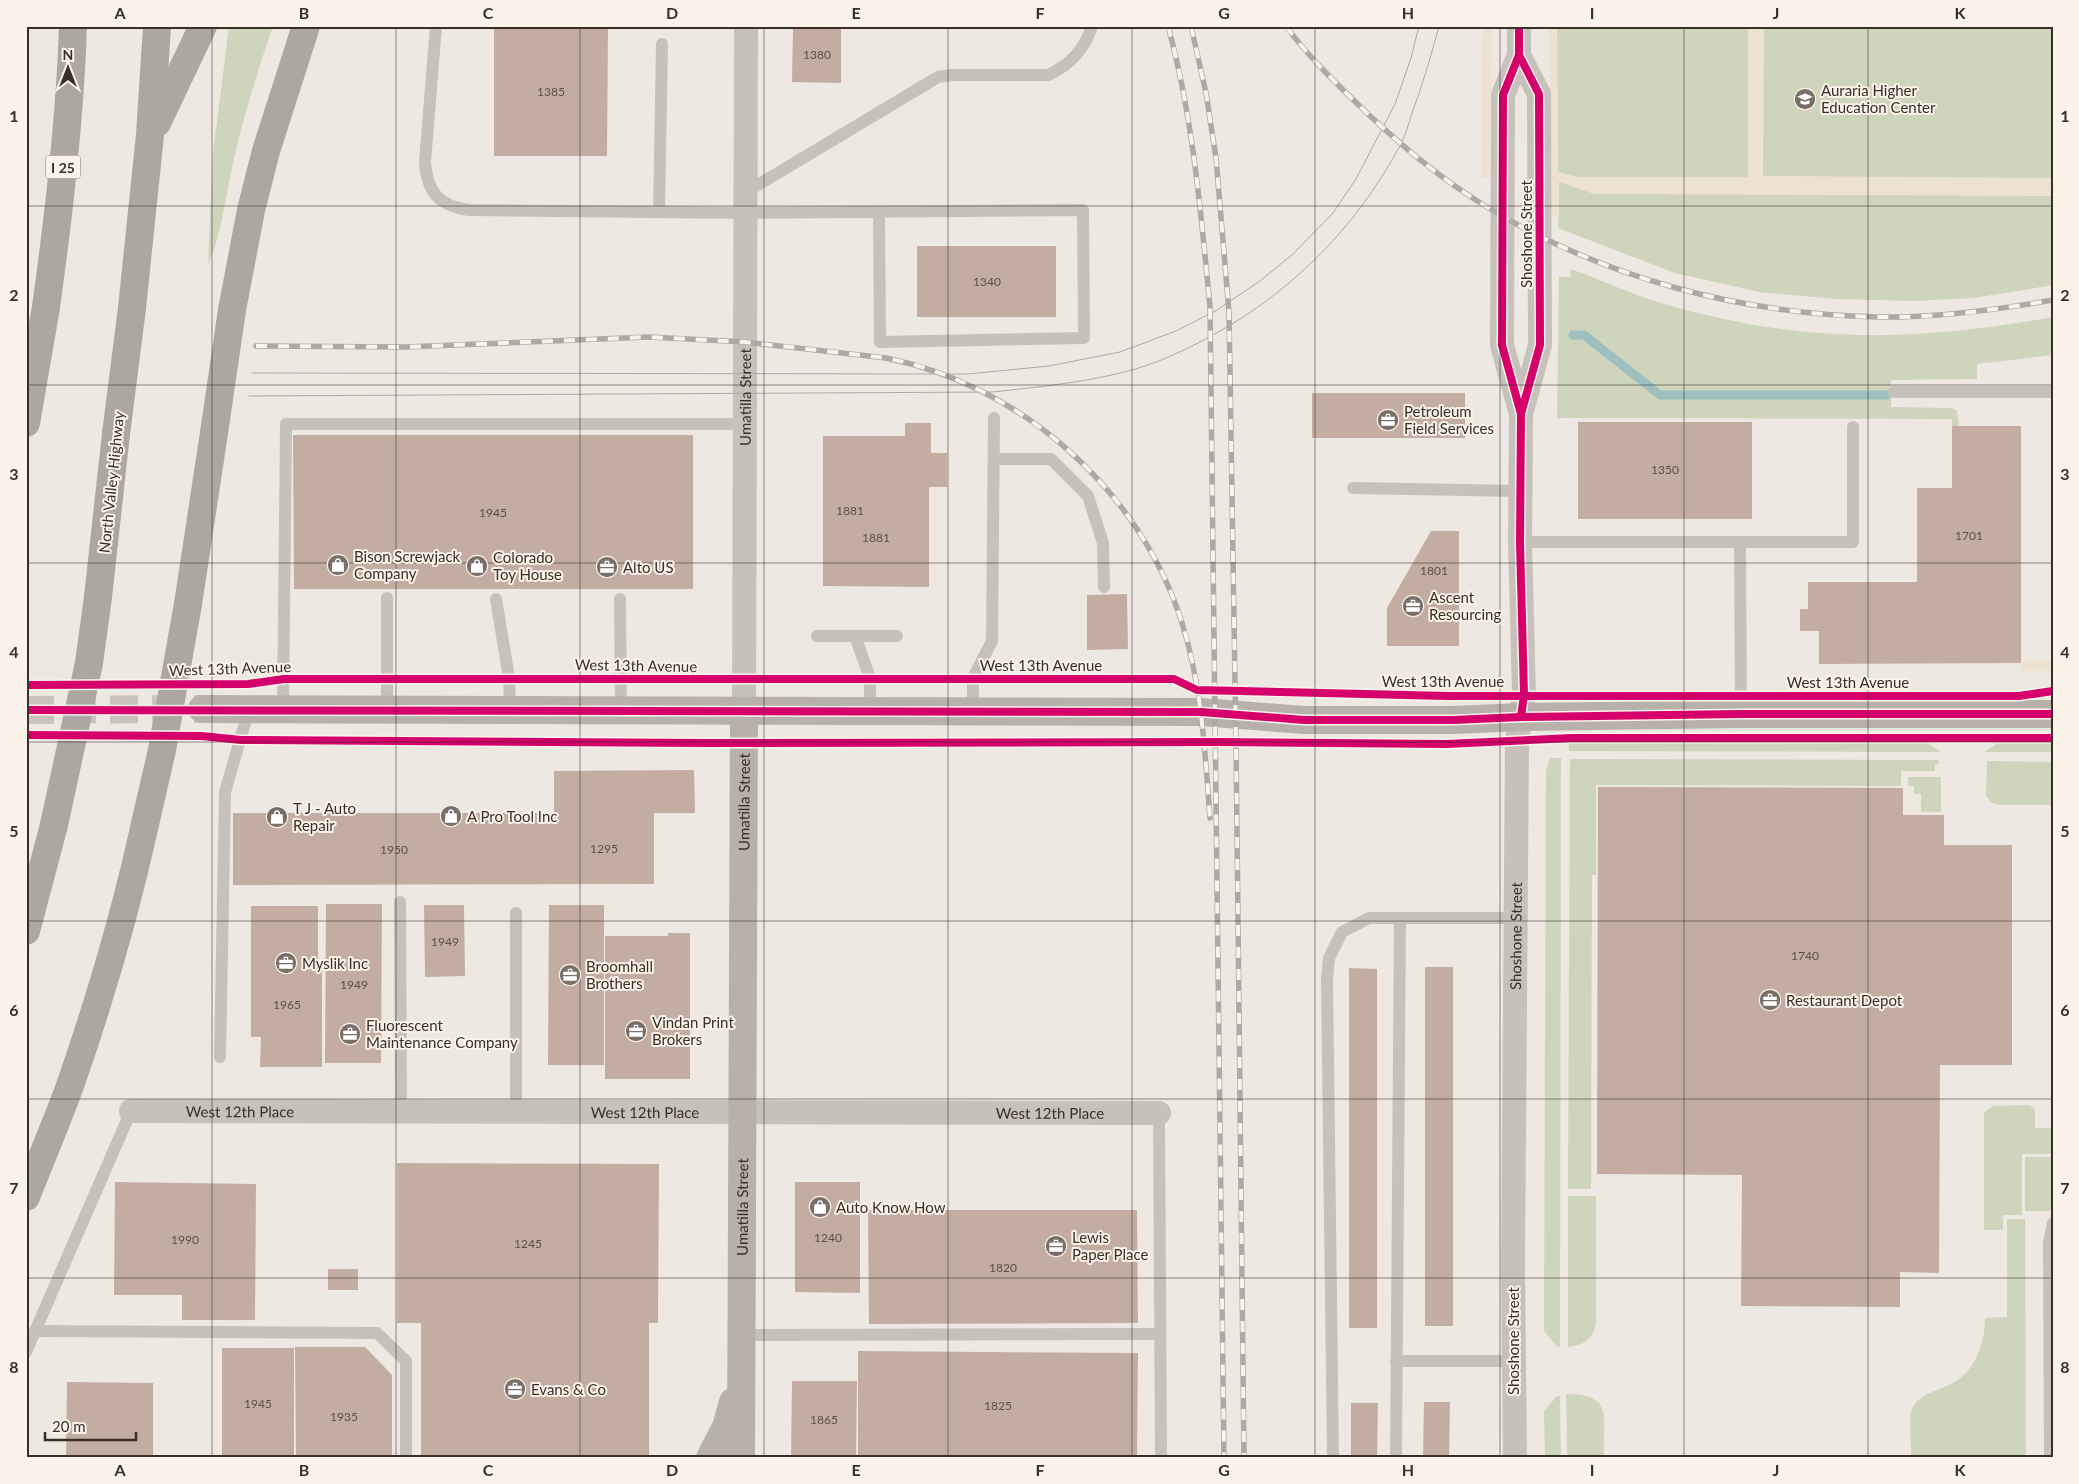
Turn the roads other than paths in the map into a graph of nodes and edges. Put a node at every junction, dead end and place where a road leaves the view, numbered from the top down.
1 (73, 26) edge
2 (157, 26) edge
3 (203, 26) edge
4 (306, 26) edge
5 (436, 26) edge
6 (746, 26) edge
7 (1092, 26) edge
8 (1519, 26) edge
9 (662, 44) dead end
10 (1519, 55) junction
11 (150, 135) junction
12 (745, 203) junction
13 (659, 212) junction
14 (879, 212) junction
15 (1894, 392) dead end
16 (2053, 392) edge
17 (1520, 414) junction
18 (994, 418) dead end
19 (26, 423) edge
20 (745, 424) junction
21 (1853, 427) dead end
22 (994, 459) junction
23 (1353, 488) dead end
24 (1520, 491) junction
25 (1520, 542) junction
26 (1740, 542) junction
27 (1104, 587) dead end
28 (387, 598) dead end
29 (496, 599) dead end
30 (620, 599) dead end
31 (818, 636) dead end
32 (855, 636) junction
33 (897, 636) dead end
34 (202, 710) tunnel mouth
35 (249, 710) junction
36 (283, 710) junction
37 (387, 710) junction
38 (510, 710) junction
39 (621, 710) junction
40 (744, 711) junction
41 (870, 711) junction
42 (973, 712) junction
43 (1741, 714) junction
44 (2053, 714) edge
45 (1521, 717) junction
46 (400, 902) dead end
47 (516, 913) dead end
48 (1400, 918) junction
49 (1516, 918) junction
50 (26, 931) edge
51 (220, 1057) dead end
52 (131, 1111) joint
53 (400, 1112) junction
54 (516, 1112) junction
55 (742, 1113) junction
56 (1159, 1113) joint
57 (26, 1198) edge
58 (2053, 1223) edge
59 (36, 1331) junction
60 (1160, 1334) junction
61 (741, 1335) junction
62 (26, 1352) edge
63 (1396, 1361) junction
64 (1513, 1361) junction
65 (741, 1368) junction
66 (406, 1458) edge
67 (710, 1458) edge
68 (741, 1458) edge
69 (1161, 1458) edge
70 (1333, 1458) edge
71 (1396, 1458) edge
72 (1514, 1458) edge
73 (2050, 1458) edge

1 - 19 highway, I 25, bridge
2 - 11 highway, North Valley Highway
3 - 11 highway
4 - 57 highway, bridge
5 - 13 lane
6 - 12 street, Umatilla Street
7 - 12 lane
8 - 10 street, Shoshone Street
9 - 13 lane
10 - 17 street, Shoshone Street
10 - 17 street, Shoshone Street
11 - 50 highway, North Valley Highway, bridge
12 - 13 lane
12 - 14 lane
12 - 20 street, Umatilla Street
14 - 14 lane
15 - 16 lane
17 - 24 street, Shoshone Street
18 - 22 lane
20 - 36 lane
20 - 40 street, Umatilla Street
21 - 26 lane
22 - 27 lane
22 - 42 lane
23 - 24 lane
24 - 25 street, Shoshone Street
25 - 26 lane
25 - 45 street, Shoshone Street
26 - 43 lane
28 - 37 lane
29 - 38 lane
30 - 39 lane
31 - 32 lane
32 - 33 lane
32 - 41 lane
34 - 35 street, West 13th Avenue
35 - 36 street, West 13th Avenue
35 - 51 lane
36 - 37 street, West 13th Avenue
37 - 38 street, West 13th Avenue
38 - 39 street, West 13th Avenue
39 - 40 street, West 13th Avenue
40 - 41 street, West 13th Avenue
40 - 55 street, Umatilla Street
41 - 42 street, West 13th Avenue
42 - 45 street, West 13th Avenue
43 - 44 street, West 13th Avenue
43 - 45 street, West 13th Avenue
45 - 49 street, Shoshone Street
46 - 53 lane
47 - 54 lane
48 - 49 lane
48 - 63 lane
48 - 70 lane
49 - 64 street, Shoshone Street
52 - 53 street, West 12th Place
52 - 59 lane
53 - 54 street, West 12th Place
54 - 55 street, West 12th Place
55 - 56 street, West 12th Place
55 - 61 street, Umatilla Street
56 - 60 lane
58 - 73 lane
59 - 62 lane
59 - 66 lane
60 - 61 lane
60 - 69 lane
61 - 65 street, Umatilla Street
63 - 64 lane
63 - 71 lane
64 - 72 street, Shoshone Street
65 - 67 street
65 - 68 street, Umatilla Street

